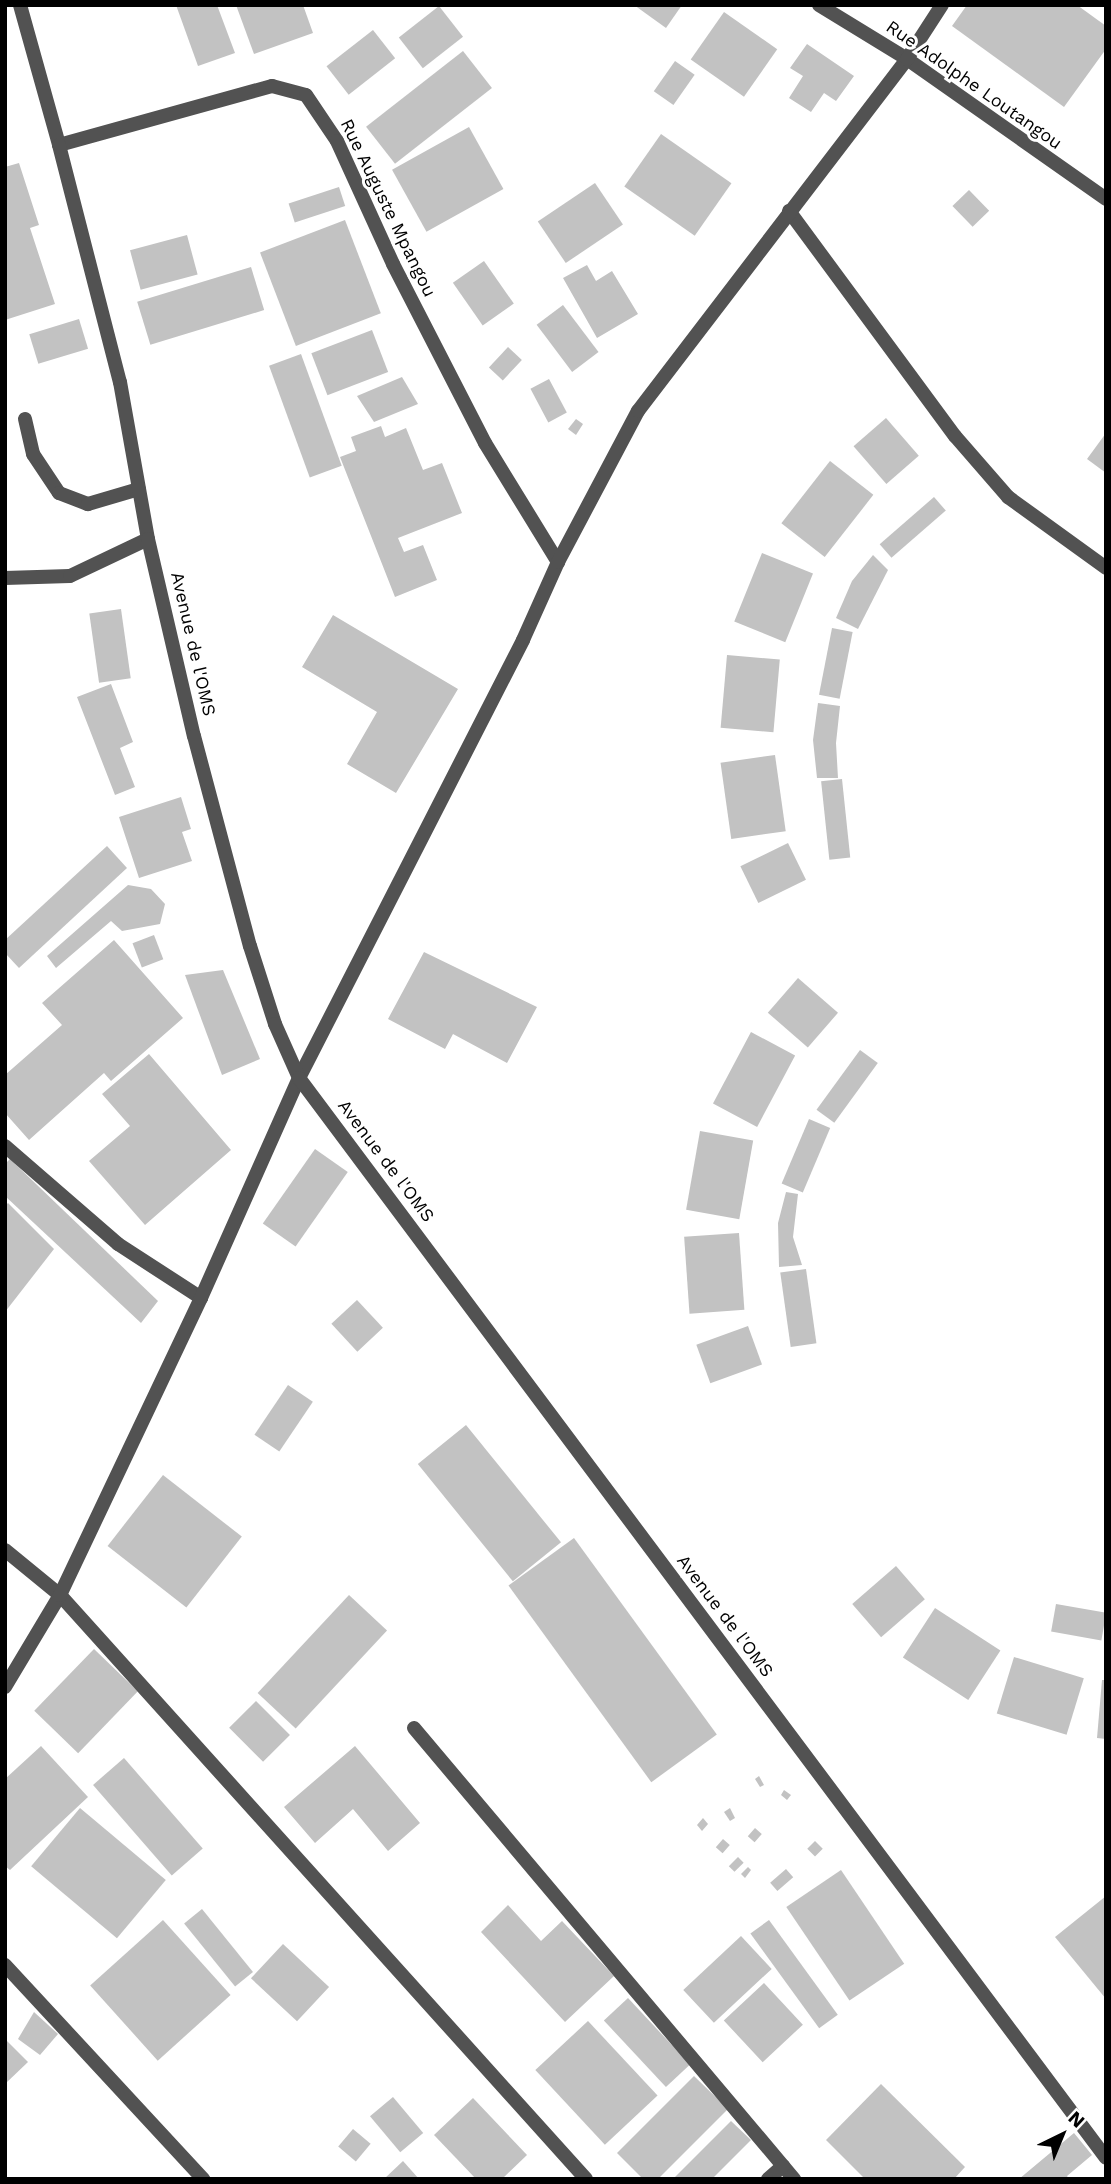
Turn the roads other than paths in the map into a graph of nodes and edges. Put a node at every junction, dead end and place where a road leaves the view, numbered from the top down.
1 (20, 5) edge
2 (819, 5) edge
3 (942, 5) edge
4 (907, 59) junction
5 (59, 145) junction
6 (1106, 200) edge
7 (789, 211) junction
8 (25, 419) dead end
9 (139, 489) junction
10 (149, 539) junction
11 (558, 562) junction
12 (1106, 568) edge
13 (5, 578) edge
14 (299, 1078) junction
15 (5, 1146) edge
16 (201, 1298) junction
17 (5, 1550) edge
18 (60, 1595) junction
19 (5, 1687) edge
20 (414, 1728) dead end
21 (5, 1965) edge
22 (1106, 2158) edge
23 (783, 2166) junction
24 (203, 2179) edge
25 (586, 2179) edge
26 (768, 2179) edge
27 (794, 2179) edge

1 - 5 street, Avenue de l'OMS
2 - 4 street, Rue Adolphe Loutangou
3 - 4 street
4 - 6 street, Rue Adolphe Loutangou
4 - 7 street
5 - 9 street, Avenue de l'OMS
5 - 11 street, Rue Auguste Mpangou
7 - 11 street
7 - 12 street
8 - 9 street
9 - 10 street, Avenue de l'OMS
10 - 13 street
10 - 14 street, Avenue de l'OMS
11 - 14 street
14 - 16 street
14 - 22 street, Avenue de l'OMS
15 - 16 street
16 - 18 street
17 - 18 street
18 - 19 street
18 - 25 street
20 - 23 street
21 - 24 street
23 - 26 street
23 - 27 street

